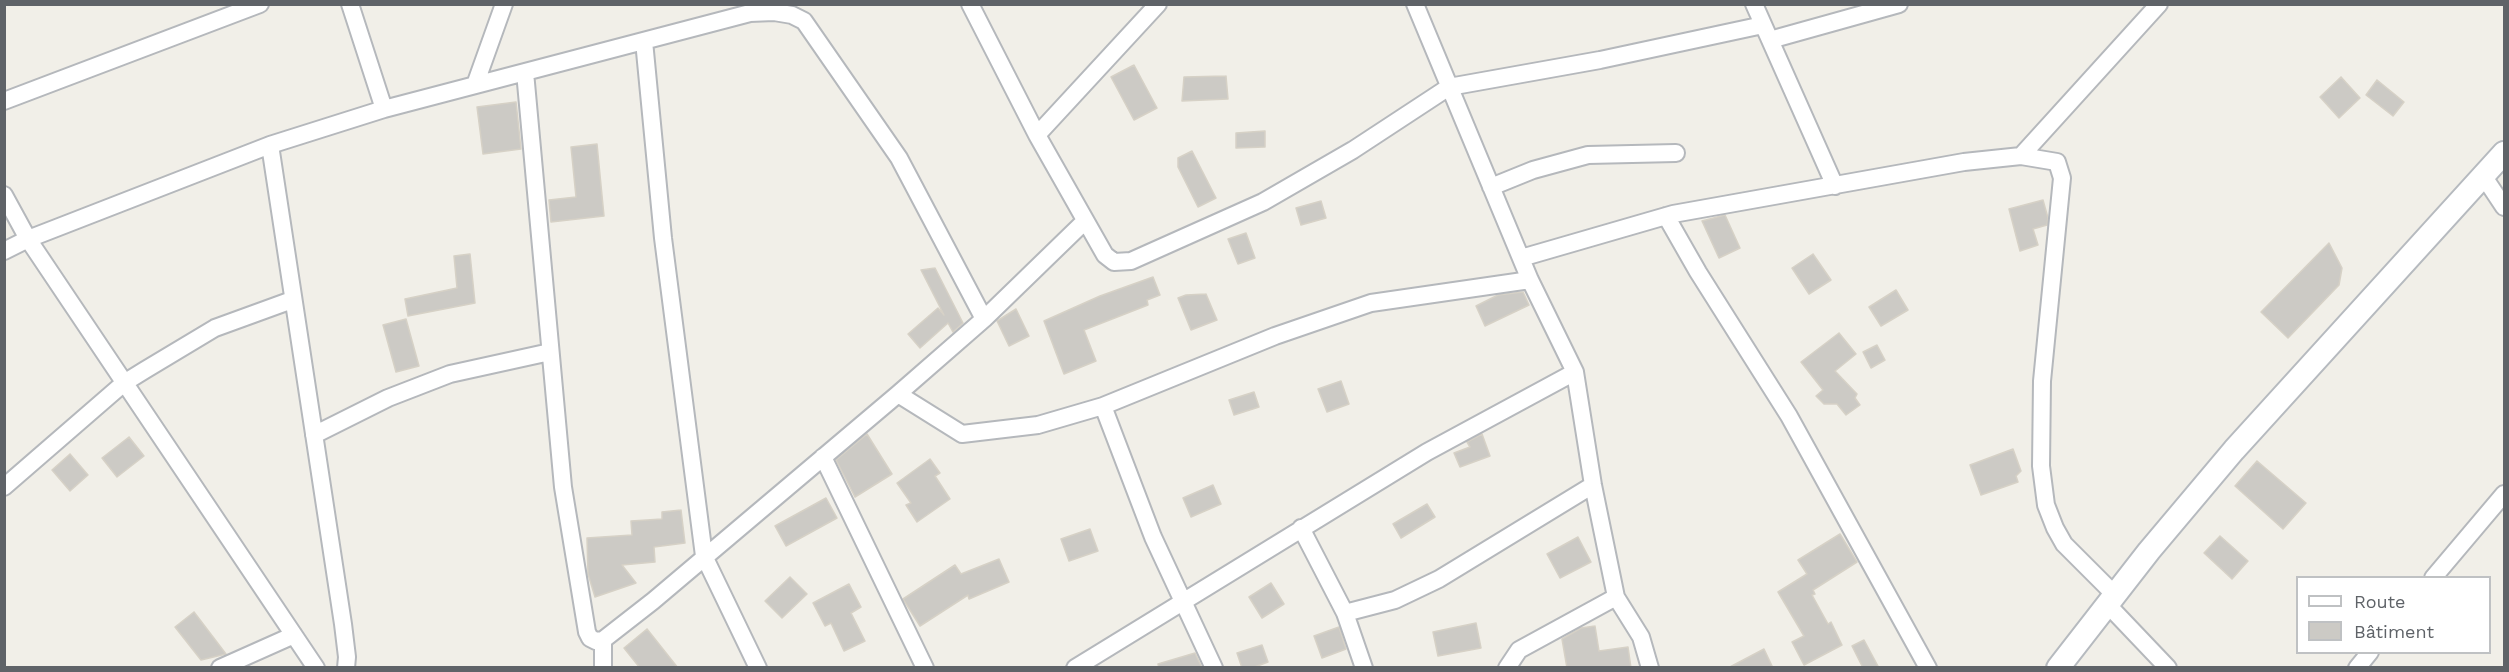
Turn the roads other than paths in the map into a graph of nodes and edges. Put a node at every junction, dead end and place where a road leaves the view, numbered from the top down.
1 (260, 4) edge
2 (350, 4) edge
3 (504, 4) edge
4 (970, 4) edge
5 (1158, 4) edge
6 (1415, 4) edge
7 (1754, 4) edge
8 (1899, 4) edge
9 (2159, 4) edge
10 (1142, 11) edge
11 (1767, 33) junction
12 (644, 40) junction
13 (525, 72) junction
14 (475, 85) junction
15 (1449, 87) junction
16 (4, 101) edge
17 (384, 109) junction
18 (1037, 135) junction
19 (270, 145) junction
20 (1677, 153) dead end
21 (2505, 153) edge
22 (2021, 156) junction
23 (2484, 177) junction
24 (1835, 186) junction
25 (1491, 188) junction
26 (4, 195) edge
27 (2505, 207) edge
28 (1666, 216) junction
29 (1085, 221) junction
30 (28, 240) junction
31 (4, 250) edge
32 (1521, 258) junction
33 (1530, 280) junction
34 (292, 300) junction
35 (984, 319) junction
36 (550, 352) junction
37 (1575, 372) junction
38 (124, 383) junction
39 (898, 394) junction
40 (1103, 406) junction
41 (314, 435) junction
42 (823, 457) junction
43 (1593, 485) junction
44 (4, 487) edge
45 (2505, 494) edge
46 (1301, 528) junction
47 (704, 556) junction
48 (2435, 576) edge
49 (1616, 597) junction
50 (2112, 600) junction
51 (1183, 602) junction
52 (1345, 613) junction
53 (294, 635) junction
54 (603, 640) junction
55 (2368, 654) edge
56 (220, 668) edge
57 (316, 668) edge
58 (346, 668) edge
59 (603, 668) edge
60 (758, 668) edge
61 (925, 668) edge
62 (1075, 668) edge
63 (1214, 668) edge
64 (1364, 668) edge
65 (1507, 668) edge
66 (1650, 668) edge
67 (1928, 668) edge
68 (2058, 668) edge
69 (2168, 668) edge
70 (2357, 668) edge

1 - 16 street
2 - 17 street
3 - 14 street
4 - 18 street
5 - 10 street
6 - 15 street
7 - 11 street
8 - 11 street
9 - 22 street
10 - 18 street
11 - 15 street
11 - 24 street
12 - 13 street
12 - 35 street
12 - 47 street
13 - 14 street
13 - 36 street
14 - 17 street
15 - 25 street
15 - 29 street
17 - 19 street
18 - 29 street
19 - 30 street
19 - 34 street
20 - 25 street
21 - 23 main road
22 - 24 street
22 - 50 street
23 - 27 street
23 - 50 main road
24 - 28 street
25 - 32 street
26 - 30 street
28 - 32 street
28 - 67 street
29 - 35 street
30 - 31 street
30 - 38 street
32 - 33 street
33 - 37 street
33 - 40 street
34 - 38 street
34 - 41 street
35 - 39 street
36 - 41 street
36 - 54 street
37 - 43 street
37 - 46 street
38 - 44 street
38 - 53 street
39 - 40 street
39 - 42 street
40 - 51 street
41 - 58 street
42 - 47 street
42 - 61 street
43 - 49 street
43 - 52 street
45 - 48 street
46 - 51 street
46 - 52 street
47 - 54 street
47 - 60 street
49 - 65 street
49 - 66 street
50 - 68 main road
50 - 69 street
51 - 62 street
51 - 63 street
52 - 64 street
53 - 56 street
53 - 57 street
54 - 59 street
55 - 70 street

